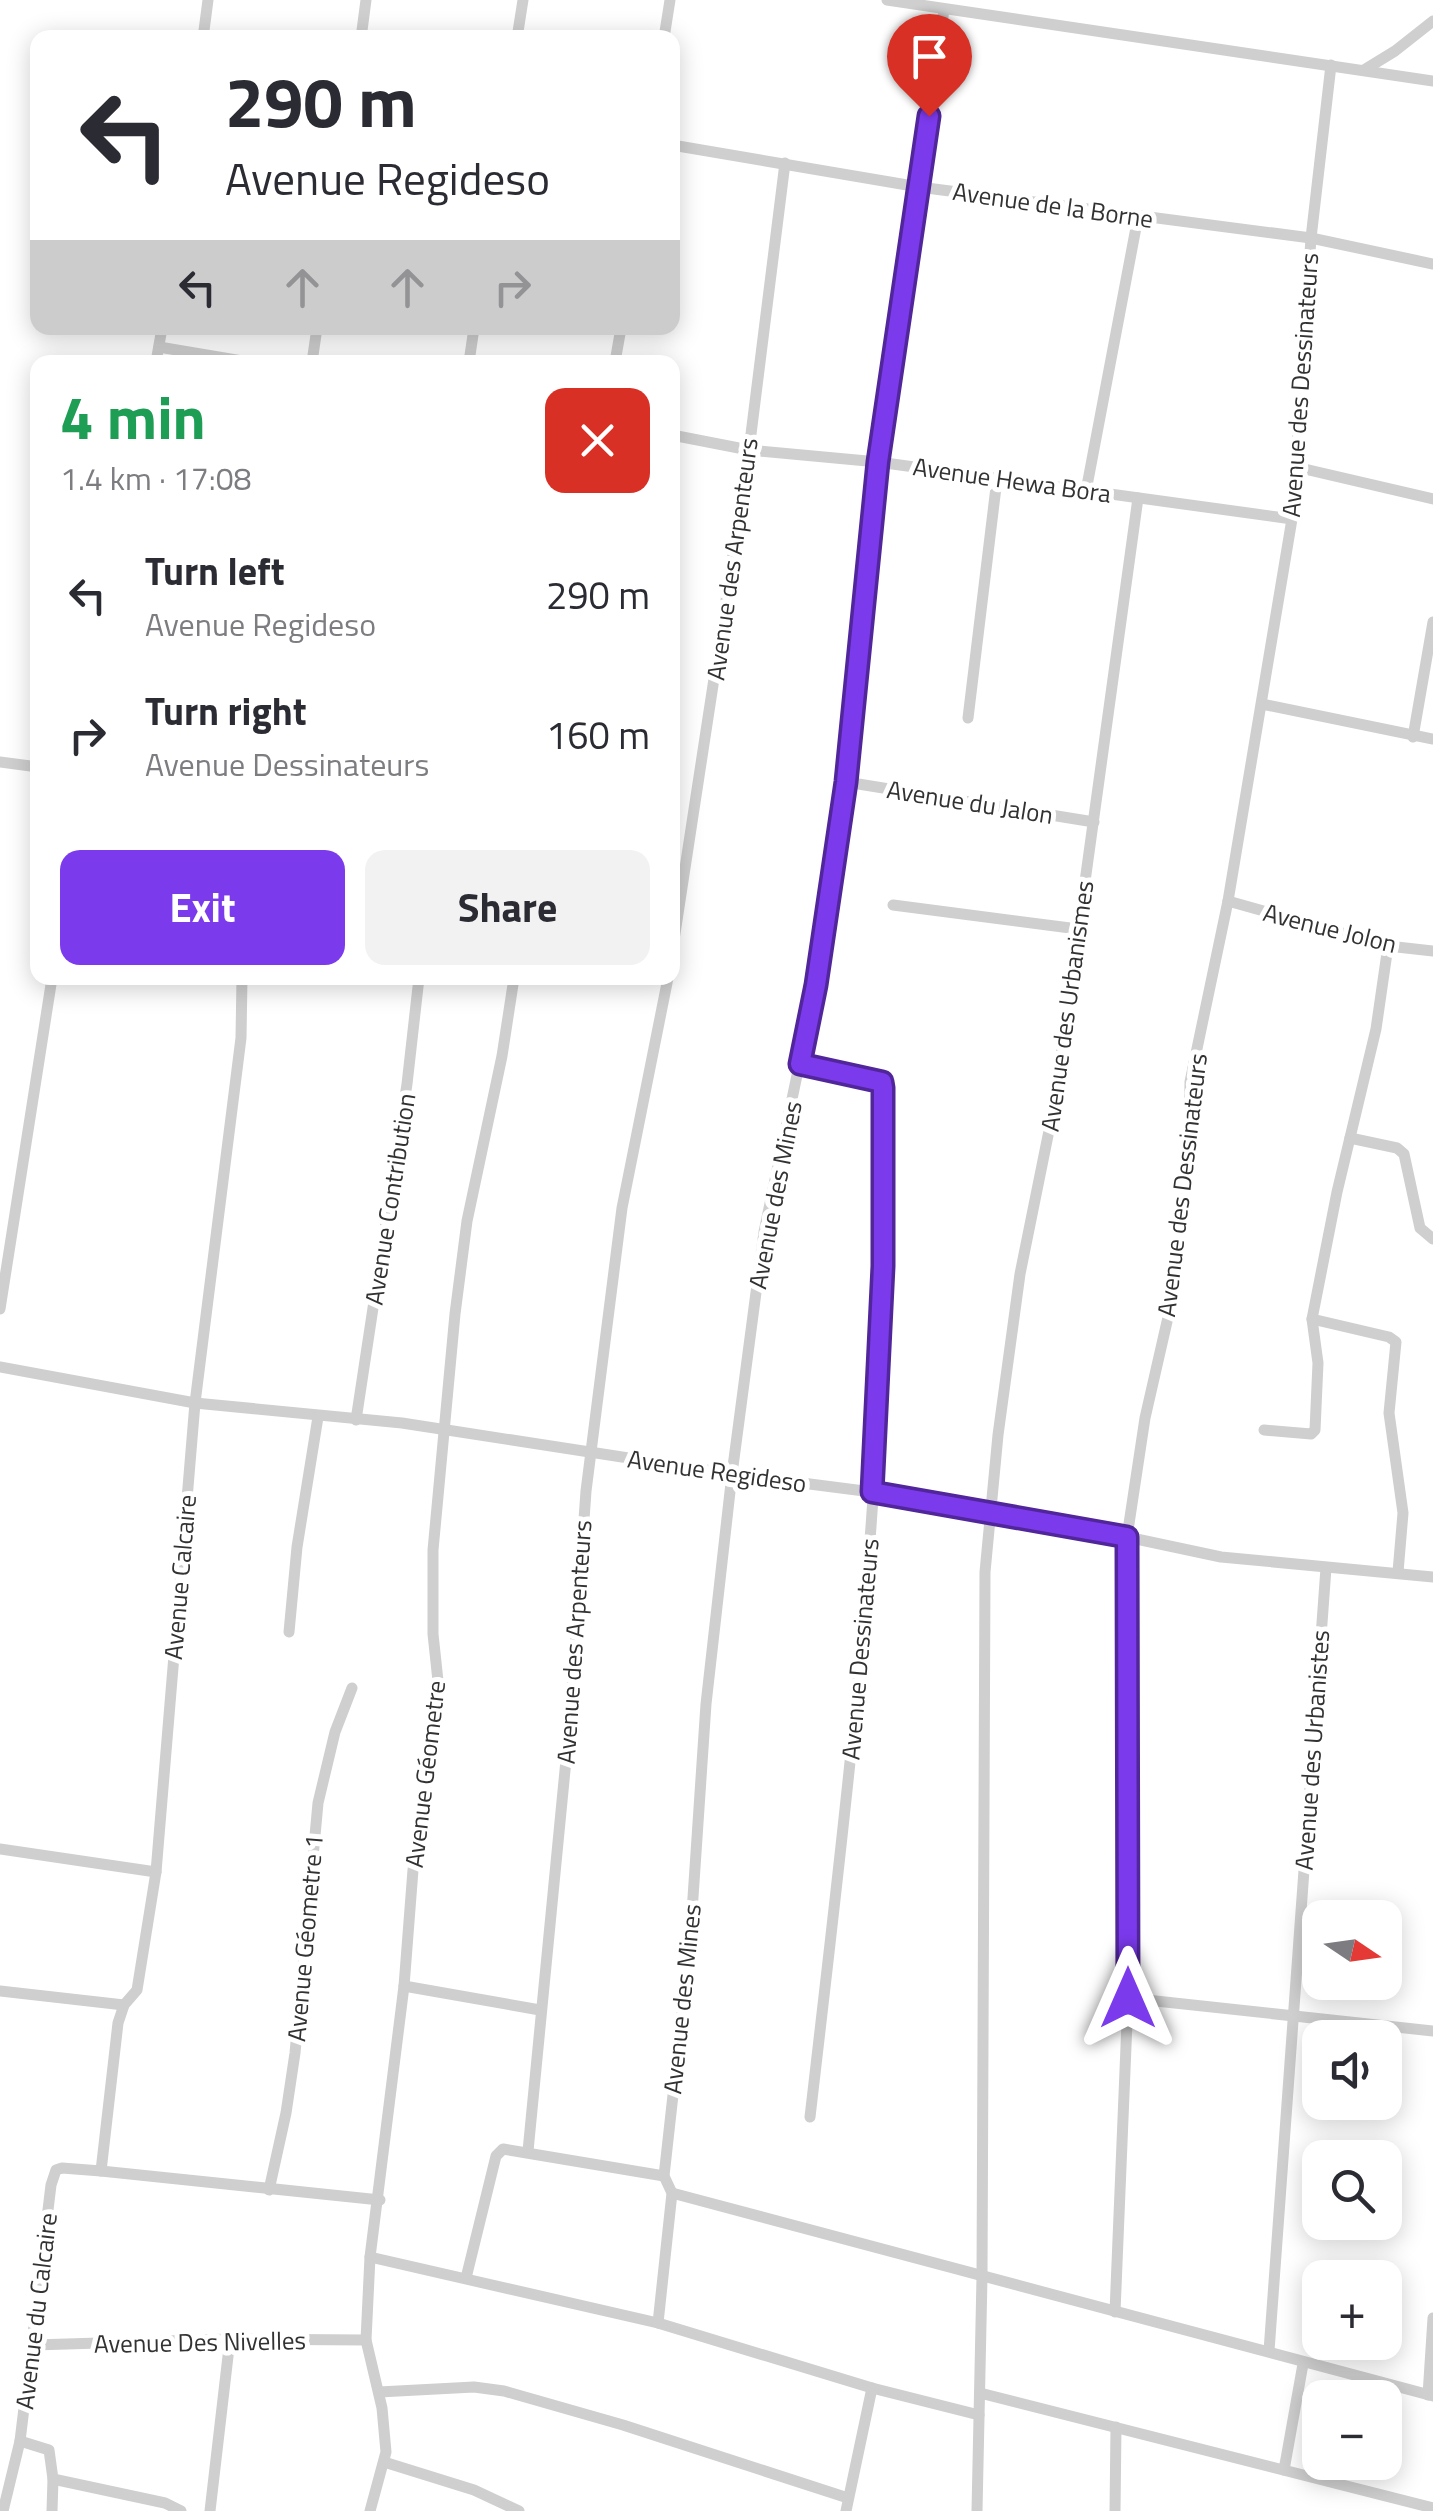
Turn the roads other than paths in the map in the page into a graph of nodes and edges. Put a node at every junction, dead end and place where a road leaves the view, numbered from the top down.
1 (208, 0) edge
2 (366, 0) edge
3 (523, 0) edge
4 (670, 0) edge
5 (887, 0) edge
6 (944, 10) junction
7 (1433, 21) edge
8 (204, 30) edge
9 (362, 30) edge
10 (518, 30) edge
11 (665, 30) edge
12 (1330, 64) junction
13 (1364, 70) junction
14 (1430, 77) edge
15 (680, 146) edge
16 (785, 164) junction
17 (918, 187) junction
18 (1138, 217) junction
19 (1311, 238) junction
20 (1433, 264) edge
21 (161, 335) edge
22 (159, 347) junction
23 (157, 355) edge
24 (206, 355) edge
25 (680, 437) edge
26 (749, 450) junction
27 (878, 462) junction
28 (1296, 467) junction
29 (997, 478) junction
30 (1086, 491) junction
31 (1138, 498) junction
32 (1433, 500) edge
33 (1292, 519) junction
34 (1433, 622) edge
35 (1262, 704) junction
36 (968, 718) dead end
37 (1413, 737) junction
38 (1433, 739) edge
39 (0, 762) edge
40 (30, 765) edge
41 (846, 782) junction
42 (1094, 822) junction
43 (680, 901) edge
44 (1228, 901) junction
45 (894, 905) dead end
46 (1078, 929) junction
47 (1388, 946) junction
48 (1433, 951) edge
49 (51, 985) edge
50 (242, 985) edge
51 (418, 985) edge
52 (513, 985) edge
53 (667, 985) edge
54 (800, 1064) junction
55 (1350, 1138) junction
56 (1433, 1239) edge
57 (0, 1308) edge
58 (1312, 1319) junction
59 (0, 1367) edge
60 (196, 1403) junction
61 (318, 1418) junction
62 (356, 1420) junction
63 (446, 1429) junction
64 (1264, 1430) dead end
65 (591, 1454) junction
66 (732, 1474) junction
67 (872, 1492) junction
68 (990, 1513) junction
69 (1127, 1537) junction
70 (1326, 1568) junction
71 (1398, 1572) junction
72 (1433, 1577) edge
73 (289, 1632) dead end
74 (352, 1688) dead end
75 (0, 1849) edge
76 (156, 1872) junction
77 (404, 1986) junction
78 (0, 1991) edge
79 (1128, 1998) junction
80 (124, 2005) junction
81 (540, 2010) junction
82 (1292, 2014) junction
83 (1433, 2031) edge
84 (810, 2116) dead end
85 (528, 2151) junction
86 (102, 2171) junction
87 (664, 2176) junction
88 (268, 2190) junction
89 (672, 2193) junction
90 (380, 2200) junction
91 (370, 2257) junction
92 (982, 2277) junction
93 (466, 2278) junction
94 (1115, 2312) junction
95 (1433, 2318) edge
96 (658, 2323) junction
97 (230, 2339) junction
98 (366, 2340) junction
99 (34, 2345) junction
100 (1269, 2351) junction
101 (1304, 2364) junction
102 (872, 2388) junction
103 (379, 2392) junction
104 (980, 2393) junction
105 (1431, 2396) edge
106 (978, 2415) junction
107 (1116, 2427) junction
108 (20, 2441) junction
109 (384, 2462) junction
110 (1284, 2470) junction
111 (53, 2479) junction
112 (846, 2504) edge
113 (1433, 2508) edge
114 (2, 2511) edge
115 (52, 2511) edge
116 (182, 2511) edge
117 (210, 2511) edge
118 (370, 2511) edge
119 (519, 2511) edge
120 (977, 2511) edge
121 (1114, 2511) edge

1 - 8 street
2 - 9 street
3 - 10 street
4 - 11 street
5 - 6 street
6 - 12 street
6 - 17 street, Avenue des Mines
7 - 13 street
12 - 13 street
12 - 19 street, Avenue des Dessinateurs
13 - 14 street
15 - 16 street, Avenue de la Borne
16 - 17 street, Avenue de la Borne
16 - 26 street, Avenue des Arpenteurs
17 - 18 street, Avenue de la Borne
17 - 27 street, Avenue des Mines
18 - 19 street, Avenue de la Borne
18 - 30 street
19 - 20 street, Avenue de la Borne
19 - 28 street, Avenue des Dessinateurs
21 - 22 street
22 - 23 street
22 - 24 street
25 - 26 street, Avenue Hewa Bora
26 - 27 street, Avenue Hewa Bora
26 - 43 street, Avenue des Arpenteurs
27 - 29 street, Avenue Hewa Bora
27 - 41 street, Avenue des Mines
28 - 32 street
28 - 33 street, Avenue des Dessinateurs
29 - 30 street, Avenue Hewa Bora
29 - 36 street
30 - 31 street, Avenue Hewa Bora
31 - 33 street, Avenue Hewa Bora
31 - 42 street, Avenue des Urbanismes
33 - 35 street, Avenue des Dessinateurs
34 - 37 street
35 - 37 street
35 - 44 street, Avenue des Dessinateurs
37 - 38 street
39 - 40 street
41 - 42 street, Avenue du Jalon
41 - 54 street, Avenue des Mines
42 - 46 street, Avenue des Urbanismes
44 - 47 street, Avenue Jolon
44 - 69 street, Avenue des Dessinateurs
45 - 46 street
46 - 68 street, Avenue des Urbanismes
47 - 48 street, Avenue Jolon
47 - 55 street
49 - 57 street
50 - 60 street, Avenue Calcaire
51 - 62 street, Avenue Contribution
52 - 63 street, Avenue Géometre
53 - 65 street, Avenue des Arpenteurs
54 - 66 street, Avenue des Mines
54 - 67 street, Avenue Dessinateurs
55 - 56 street
55 - 58 street
58 - 64 street
58 - 71 street
59 - 60 street, Avenue Regideso
60 - 61 street, Avenue Regideso
60 - 76 street, Avenue Calcaire
61 - 62 street, Avenue Regideso
61 - 73 street
62 - 63 street, Avenue Regideso
63 - 65 street, Avenue Regideso
63 - 77 street, Avenue Géometre
65 - 66 street, Avenue Regideso
65 - 81 street, Avenue des Arpenteurs
66 - 67 street, Avenue Regideso
66 - 87 street, Avenue des Mines
67 - 68 street, Avenue Regideso
67 - 84 street, Avenue Dessinateurs
68 - 69 street, Avenue Regideso
68 - 92 street
69 - 70 street, Avenue Regideso
69 - 79 street, Avenue des Dessinateurs
70 - 71 street, Avenue Regideso
70 - 82 street, Avenue des Urbanistes
71 - 72 street, Avenue Regideso
74 - 88 street, Avenue Géometre 1
75 - 76 street
76 - 80 street, Avenue Calcaire
77 - 81 street
77 - 90 street, Avenue Géometre
78 - 80 street
79 - 82 street
79 - 94 street, Avenue des Dessinateurs
80 - 86 street, Avenue Calcaire
81 - 85 street, Avenue des Arpenteurs
82 - 83 street
82 - 100 street, Avenue des Urbanistes
85 - 87 street
85 - 93 street
86 - 88 street
86 - 99 street, Avenue du Calcaire
87 - 89 street
88 - 90 street
89 - 92 street
89 - 96 street
90 - 91 street, Avenue Géometre
91 - 93 street
91 - 98 street, Avenue Géometre
92 - 94 street
92 - 104 street
93 - 96 street
94 - 100 street
95 - 105 street
96 - 102 street
97 - 98 street, Avenue Des Nivelles
97 - 99 street, Avenue Des Nivelles
97 - 117 street
98 - 103 street, Avenue Géometre
99 - 108 street, Avenue du Calcaire
100 - 101 street
101 - 105 street
101 - 110 street
102 - 106 street
102 - 112 street
103 - 109 street, Avenue Géometre
103 - 112 street
104 - 106 street
104 - 107 street
106 - 120 street
107 - 110 street
107 - 121 street
108 - 111 street
108 - 114 street, Avenue du Calcaire
109 - 118 street, Avenue Géometre
109 - 119 street
110 - 113 street
111 - 115 street
111 - 116 street

